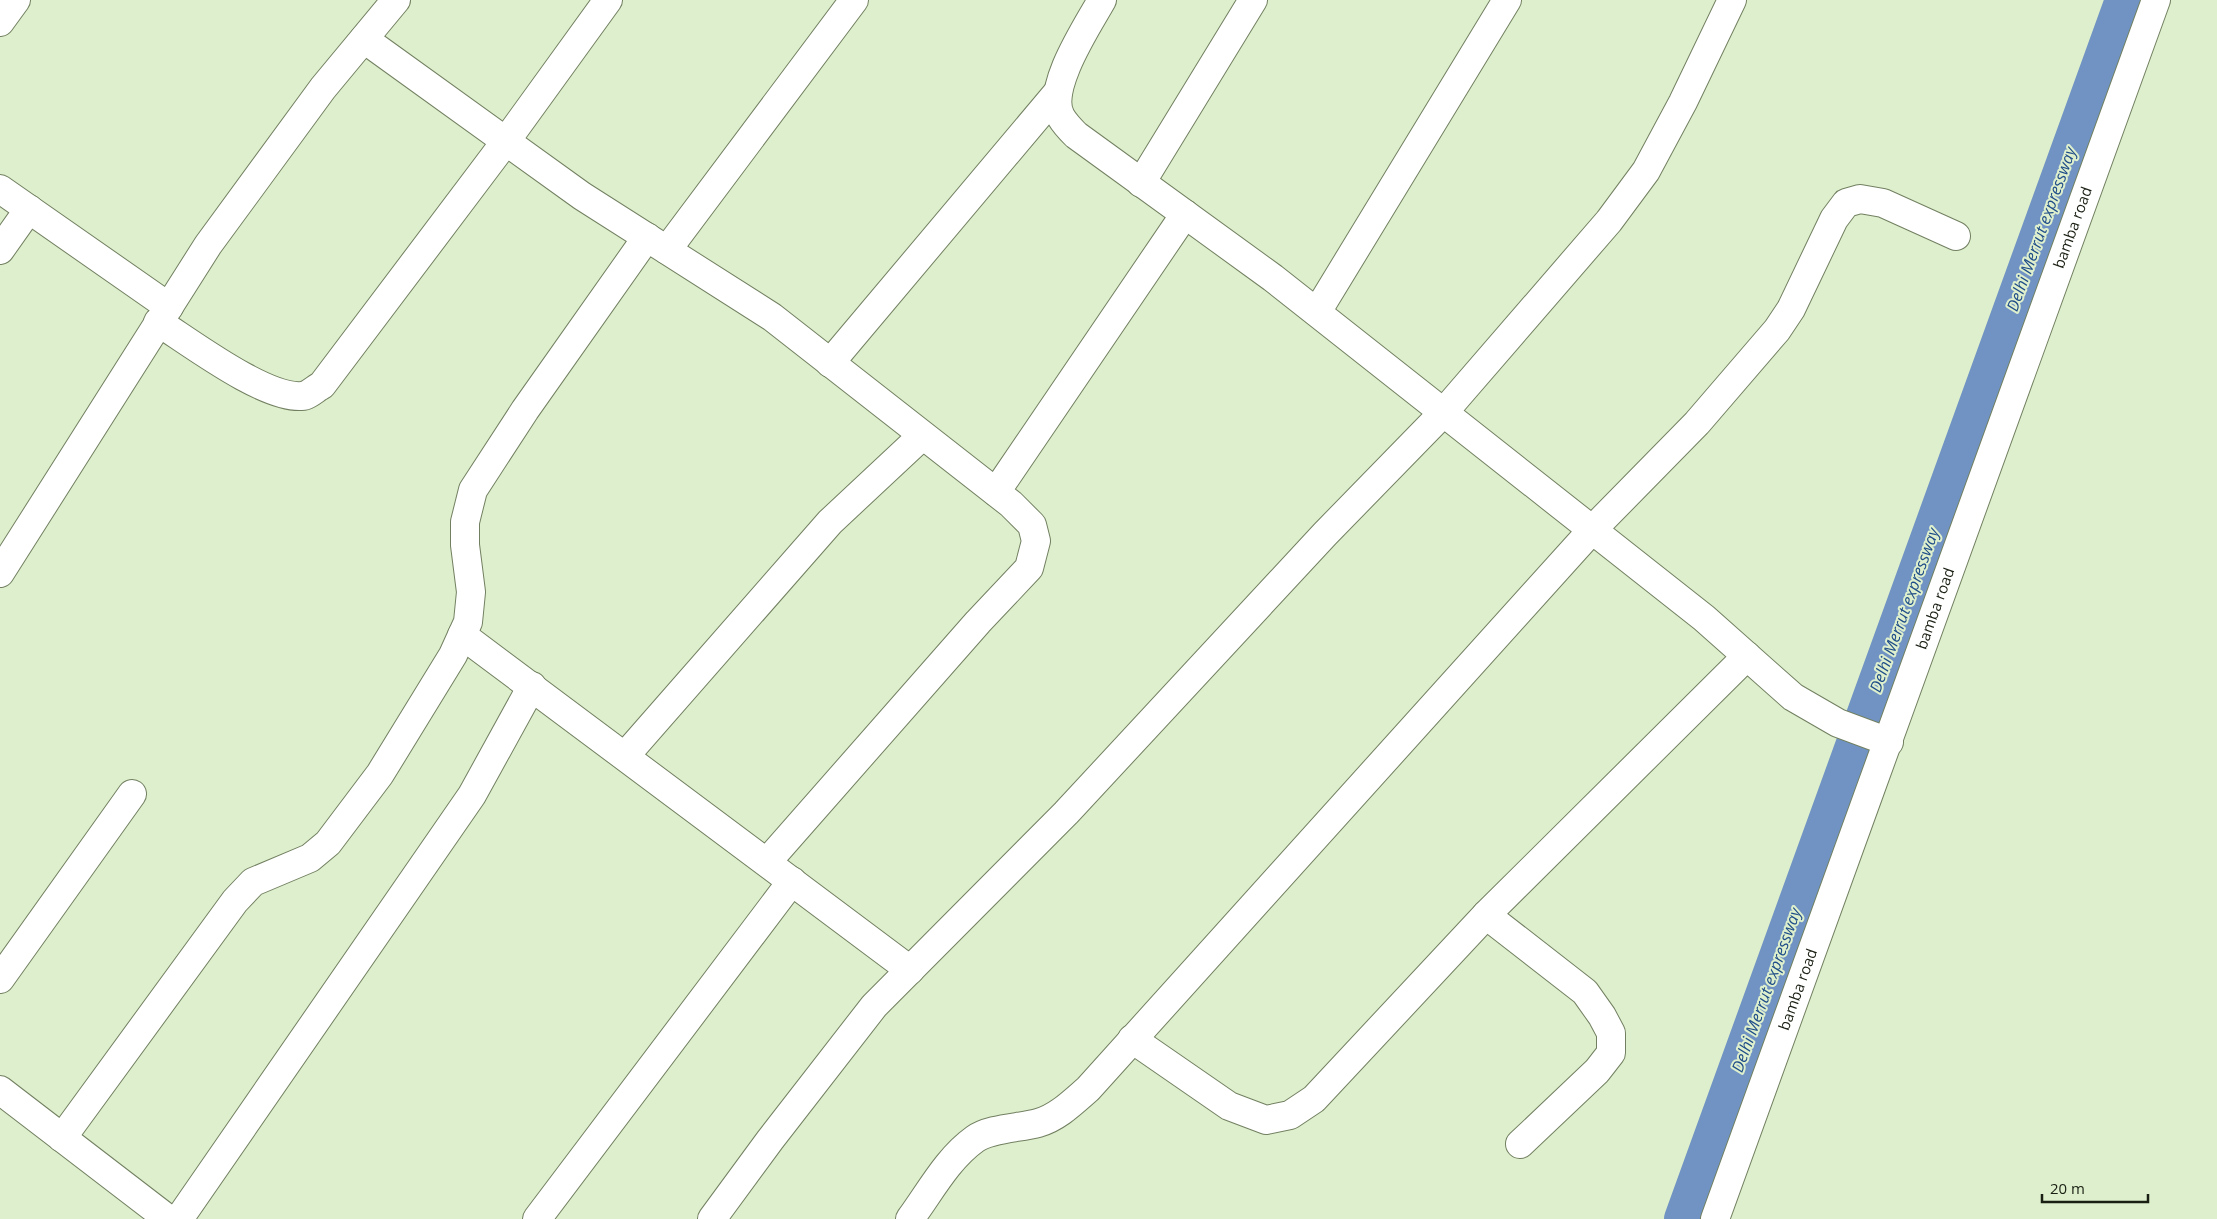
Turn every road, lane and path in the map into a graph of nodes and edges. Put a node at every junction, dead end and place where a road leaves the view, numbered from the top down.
1 (16, 0) edge
2 (396, 0) edge
3 (608, 0) edge
4 (854, 0) edge
5 (1102, 0) edge
6 (1253, 0) edge
7 (1507, 0) edge
8 (1732, 0) edge
9 (2156, 0) edge
10 (0, 22) edge
11 (364, 39) junction
12 (1058, 92) junction
13 (506, 141) junction
14 (1140, 183) junction
15 (0, 189) edge
16 (28, 209) junction
17 (1185, 214) junction
18 (1956, 236) dead end
19 (657, 244) junction
20 (0, 250) edge
21 (1317, 312) junction
22 (164, 314) junction
23 (830, 363) junction
24 (1444, 413) junction
25 (922, 436) junction
26 (996, 492) junction
27 (1592, 530) junction
28 (0, 573) edge
29 (462, 635) junction
30 (1748, 656) junction
31 (532, 686) junction
32 (1882, 740) junction
33 (624, 756) junction
34 (132, 794) dead end
35 (768, 862) junction
36 (792, 881) junction
37 (1486, 915) junction
38 (910, 970) junction
39 (0, 980) edge
40 (1132, 1039) junction
41 (0, 1090) edge
42 (62, 1138) junction
43 (1520, 1144) dead end
44 (168, 1219) edge
45 (179, 1219) edge
46 (537, 1219) edge
47 (712, 1219) edge
48 (910, 1219) edge
49 (1715, 1219) edge

1 - 10 street
2 - 11 street
3 - 13 street
4 - 19 street
5 - 12 street
6 - 14 street
7 - 21 street
8 - 24 street
9 - 32 street, bamba road
11 - 13 street
11 - 22 street
12 - 14 street
12 - 23 street
13 - 19 street
13 - 22 street
14 - 17 street
15 - 16 street
16 - 20 street
16 - 22 street
17 - 21 street
17 - 26 street
18 - 27 street
19 - 23 street
19 - 29 street
21 - 24 street
22 - 28 street
23 - 25 street
24 - 27 street
24 - 38 street
25 - 26 street
25 - 33 street
26 - 35 street
27 - 30 street
27 - 40 street
29 - 31 street
29 - 42 street
30 - 32 street
30 - 37 street
31 - 33 street
31 - 45 street
32 - 49 street, bamba road
33 - 35 street
34 - 39 street
35 - 36 street
36 - 38 street
36 - 46 street
37 - 40 street
37 - 43 street
38 - 47 street
40 - 48 street
41 - 42 street
42 - 44 street

